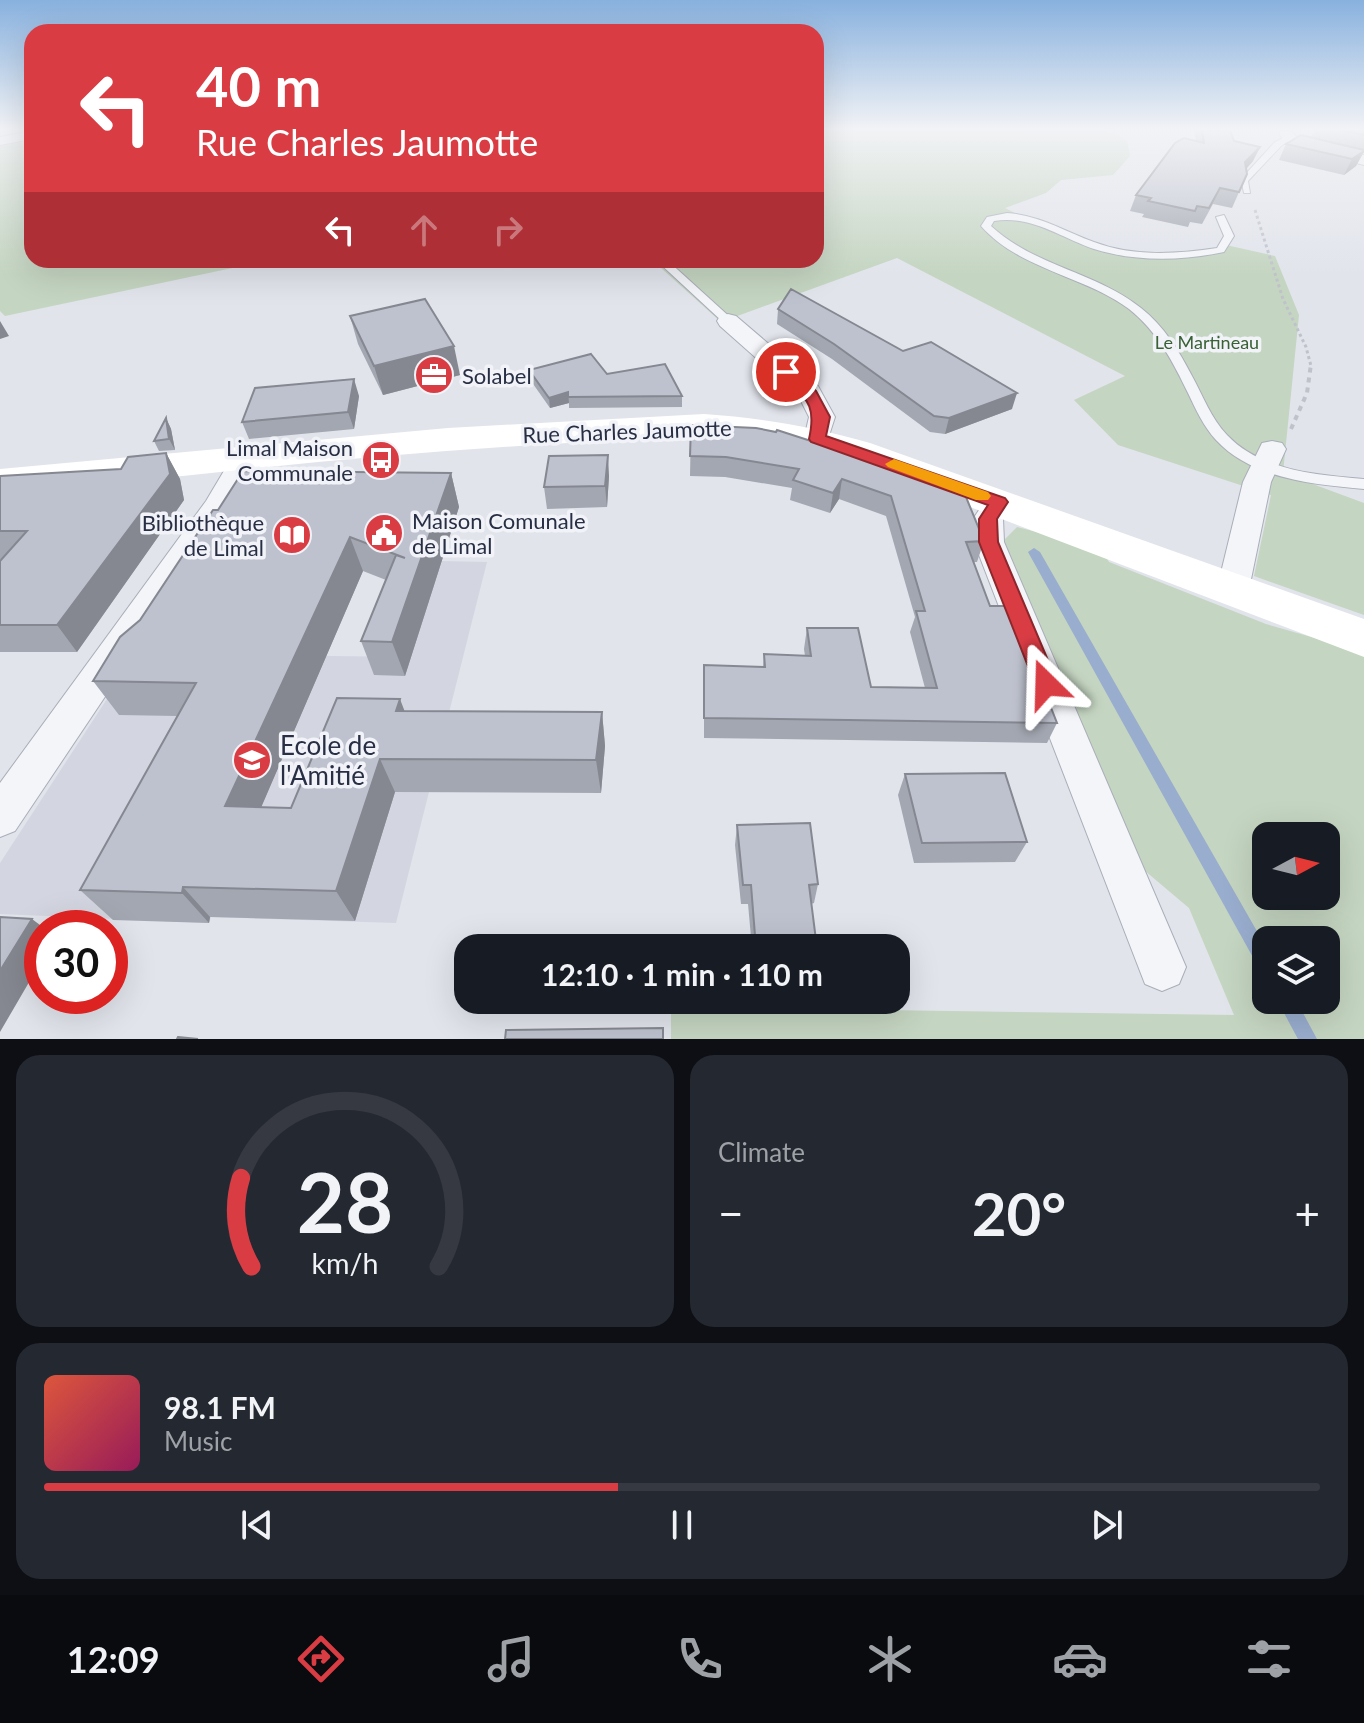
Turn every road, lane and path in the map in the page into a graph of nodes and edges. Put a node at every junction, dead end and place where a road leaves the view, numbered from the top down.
1 (1246, 178) edge
2 (1247, 191) joint
3 (1221, 217) dead end
4 (670, 268) edge
5 (728, 321) joint
6 (817, 439) junction
7 (1269, 456) junction
8 (244, 460) junction
9 (0, 482) edge
10 (1364, 484) edge
11 (999, 502) junction
12 (1233, 589) junction
13 (1364, 638) edge
14 (0, 817) edge
15 (1162, 967) dead end

1 - 2 lane
2 - 7 path
3 - 7 lane
4 - 5 lane
5 - 6 street
6 - 8 main road, Rue Charles Jaumotte
6 - 11 main road, Rue Charles Jaumotte
7 - 10 lane
7 - 12 street
8 - 9 main road, Rue Charles Jaumotte
8 - 14 street
11 - 12 main road, Rue Charles Jaumotte
11 - 15 street
12 - 13 main road, Rue Charles Jaumotte

